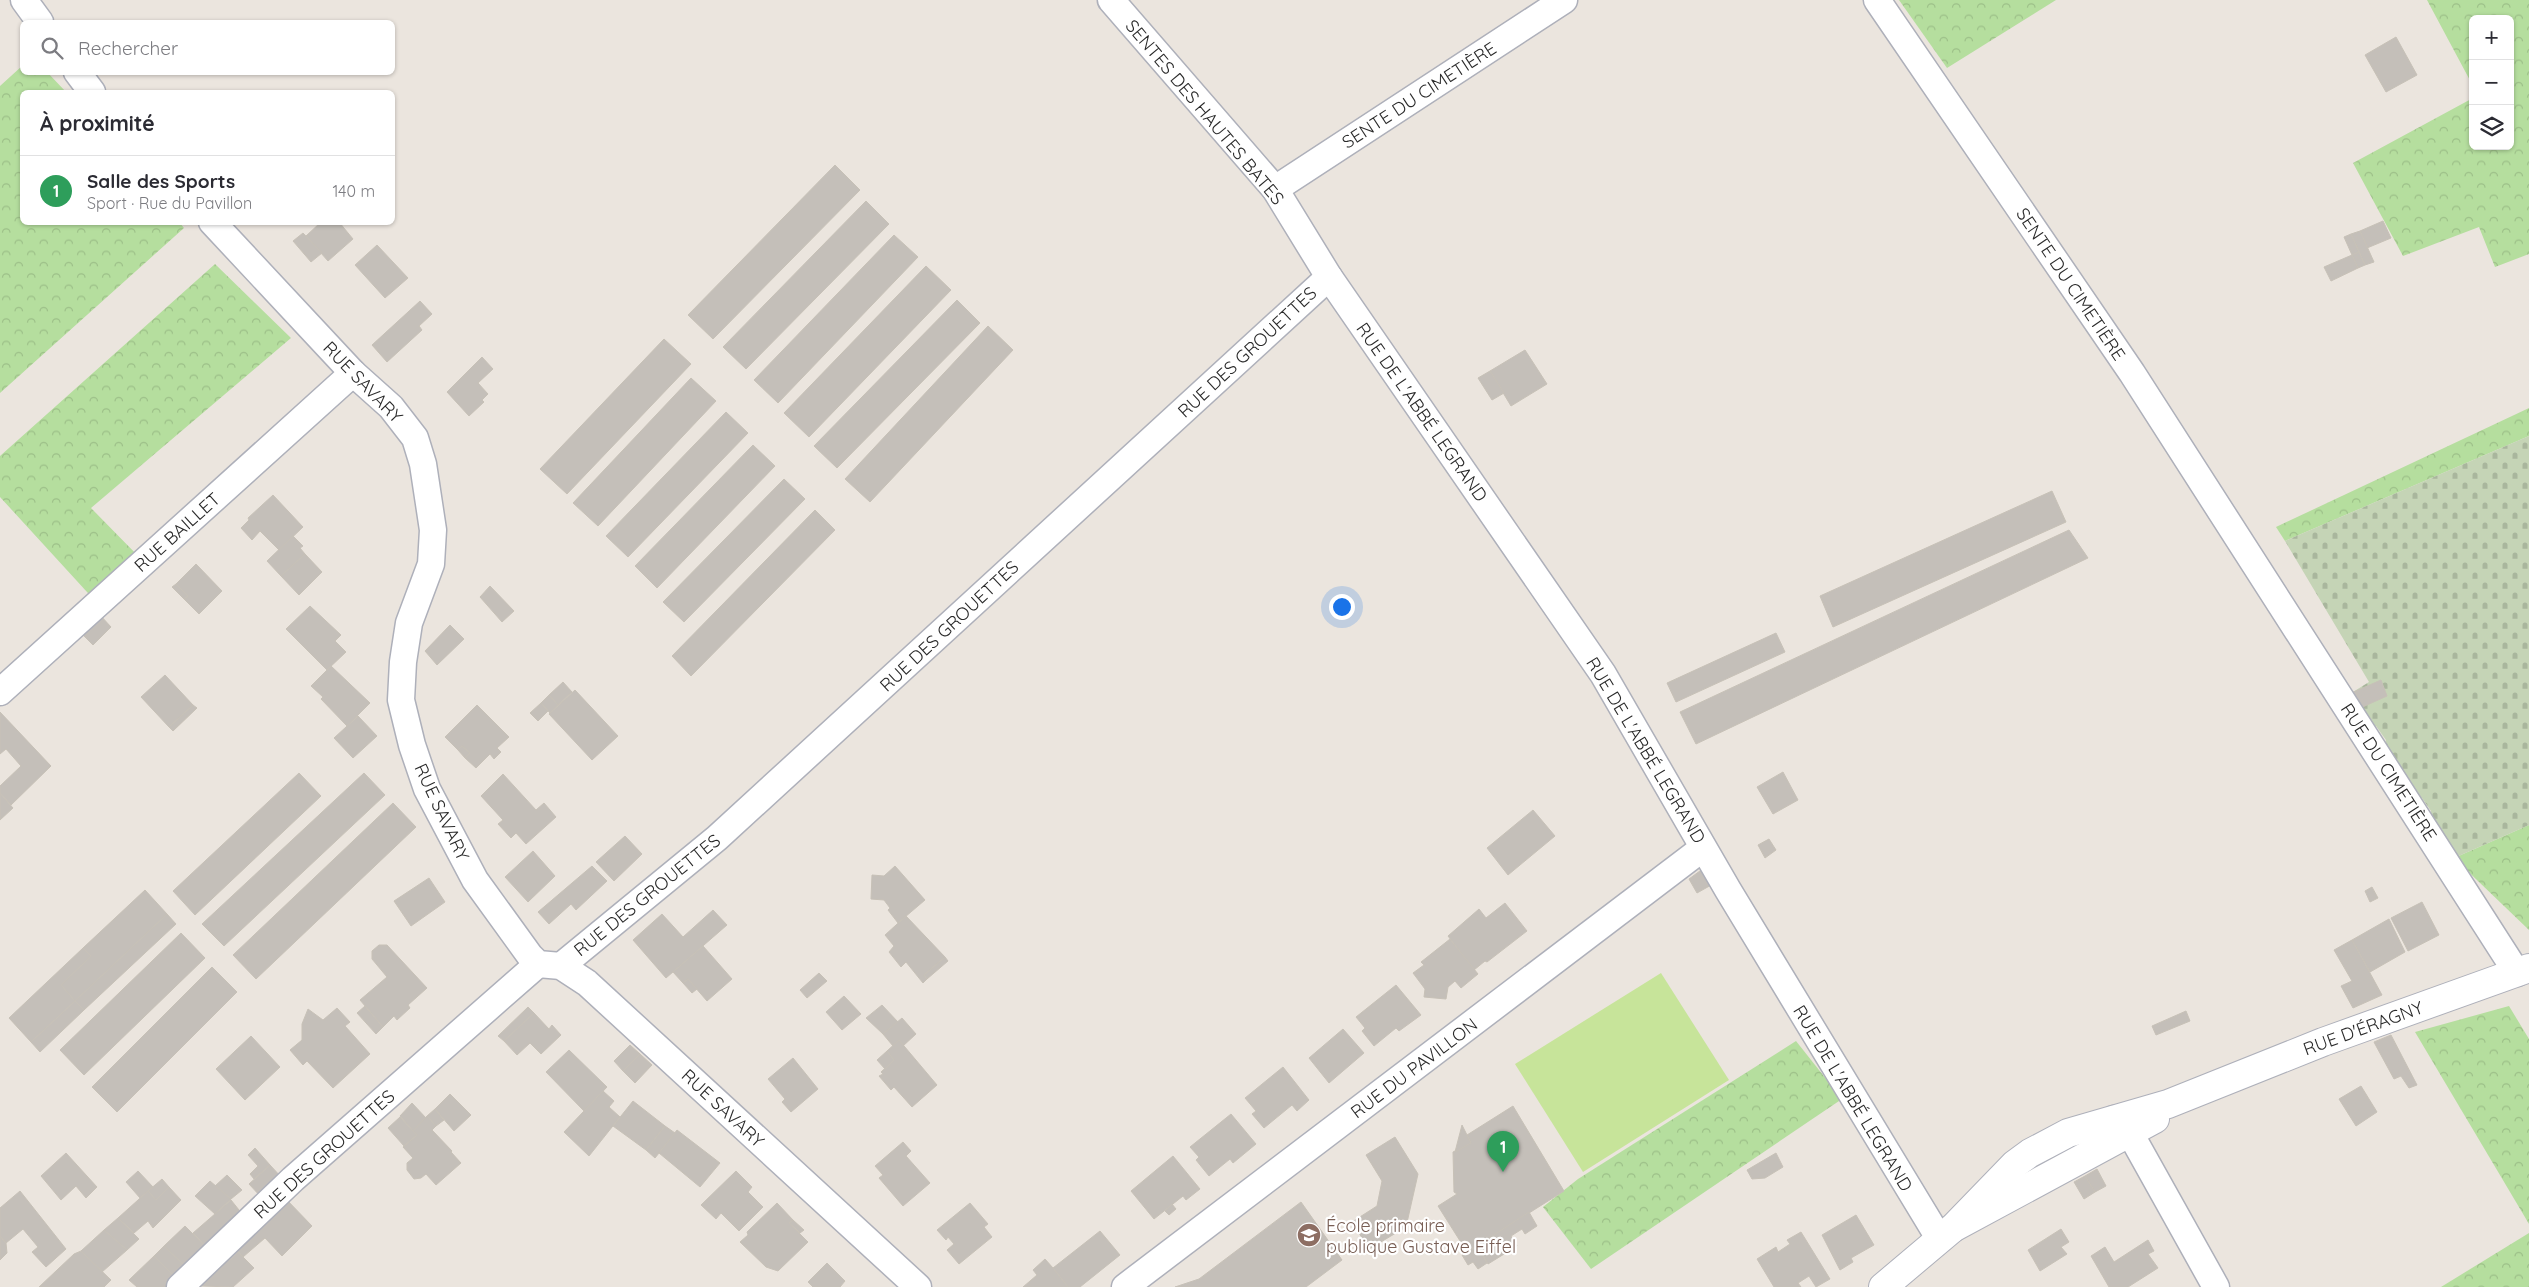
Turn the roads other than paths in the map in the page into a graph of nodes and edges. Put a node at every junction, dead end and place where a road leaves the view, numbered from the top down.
1 (24, 0) edge
2 (1111, 0) edge
3 (1564, 0) edge
4 (1877, 0) edge
5 (39, 20) edge
6 (79, 75) edge
7 (90, 90) edge
8 (1275, 189) junction
9 (215, 225) edge
10 (1329, 277) junction
11 (353, 373) junction
12 (2260, 571) joint
13 (0, 692) edge
14 (1703, 848) junction
15 (549, 965) junction
16 (2523, 971) edge
17 (2122, 1126) junction
18 (1946, 1233) junction
19 (180, 1287) edge
20 (918, 1287) edge
21 (1125, 1287) edge
22 (1883, 1287) edge
23 (2216, 1287) edge

1 - 5 street
2 - 8 street, SENTES DES HAUTES BATES
3 - 8 street, SENTE DU CIMETIÈRE
4 - 12 street, SENTE DU CIMETIÈRE
6 - 7 street
8 - 10 street, SENTES DES HAUTES BATES
9 - 11 street, RUE SAVARY
10 - 14 street, RUE DE L'ABBÉ LEGRAND
10 - 15 street, RUE DES GROUETTES
11 - 13 street, RUE BAILLET
11 - 15 street, RUE SAVARY
12 - 16 street, RUE DU CIMETIÈRE
14 - 18 street, RUE DE L'ABBÉ LEGRAND
14 - 21 street, RUE DU PAVILLON
15 - 19 street, RUE DES GROUETTES
15 - 20 street, RUE SAVARY
16 - 17 street, RUE D'ÉRAGNY
17 - 18 street, RUE D'ÉRAGNY
17 - 23 street
18 - 22 street, RUE D'ÉRAGNY

